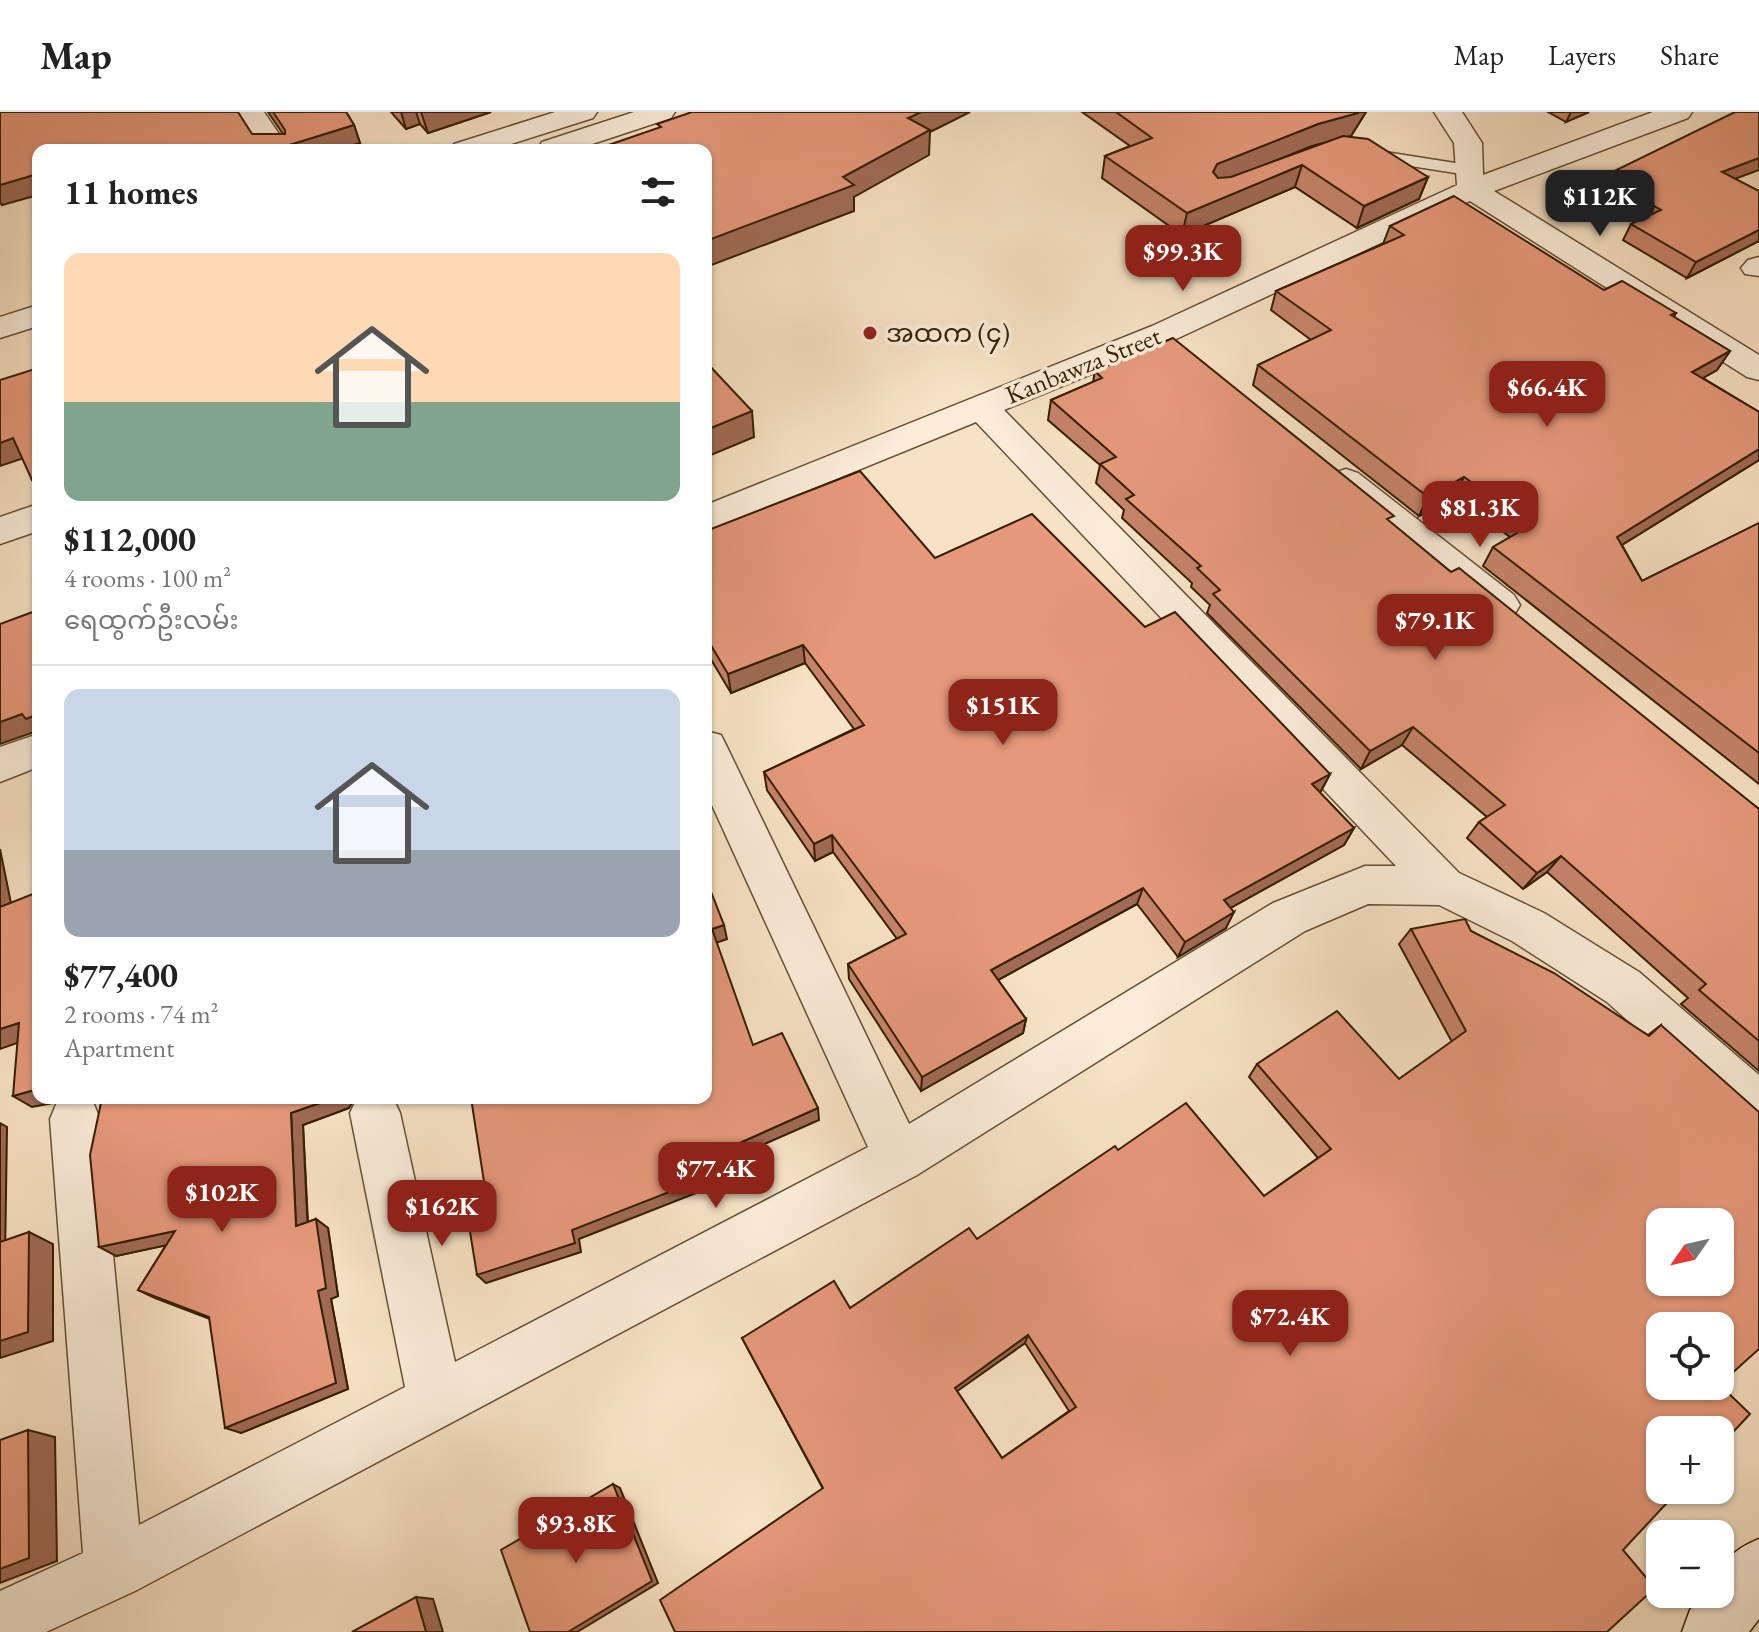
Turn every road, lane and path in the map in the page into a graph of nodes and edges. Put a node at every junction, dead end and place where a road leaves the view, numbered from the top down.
1 (250, 112) edge
2 (583, 112) edge
3 (661, 112) edge
4 (1448, 112) edge
5 (1678, 112) edge
6 (272, 144) edge
7 (483, 144) edge
8 (563, 144) edge
9 (1350, 152) edge
10 (1470, 180) junction
11 (32, 289) edge
12 (0, 299) edge
13 (32, 317) edge
14 (0, 328) edge
15 (1759, 370) edge
16 (980, 406) junction
17 (1324, 463) edge
18 (712, 517) edge
19 (32, 519) edge
20 (0, 531) edge
21 (1523, 623) edge
22 (32, 752) edge
23 (712, 760) edge
24 (0, 765) edge
25 (1443, 886) junction
26 (1759, 1106) edge
27 (375, 1113) dead end
28 (75, 1119) dead end
29 (899, 1158) junction
30 (435, 1399) junction
31 (1759, 1569) edge
32 (114, 1570) junction
33 (0, 1622) edge
34 (1712, 1632) edge

1 - 6 street
2 - 7 street
3 - 8 street
4 - 10 street
5 - 10 street, Kanbawza Street
9 - 10 lane
10 - 15 street
10 - 16 street, Kanbawza Street
11 - 12 street
13 - 14 street
16 - 18 street, Kanbawza Street
16 - 25 street
17 - 21 street
19 - 20 street
22 - 24 street
23 - 29 street
25 - 26 street
25 - 29 street
27 - 30 street
28 - 32 street
29 - 30 street
30 - 32 street
31 - 34 street
32 - 33 street

